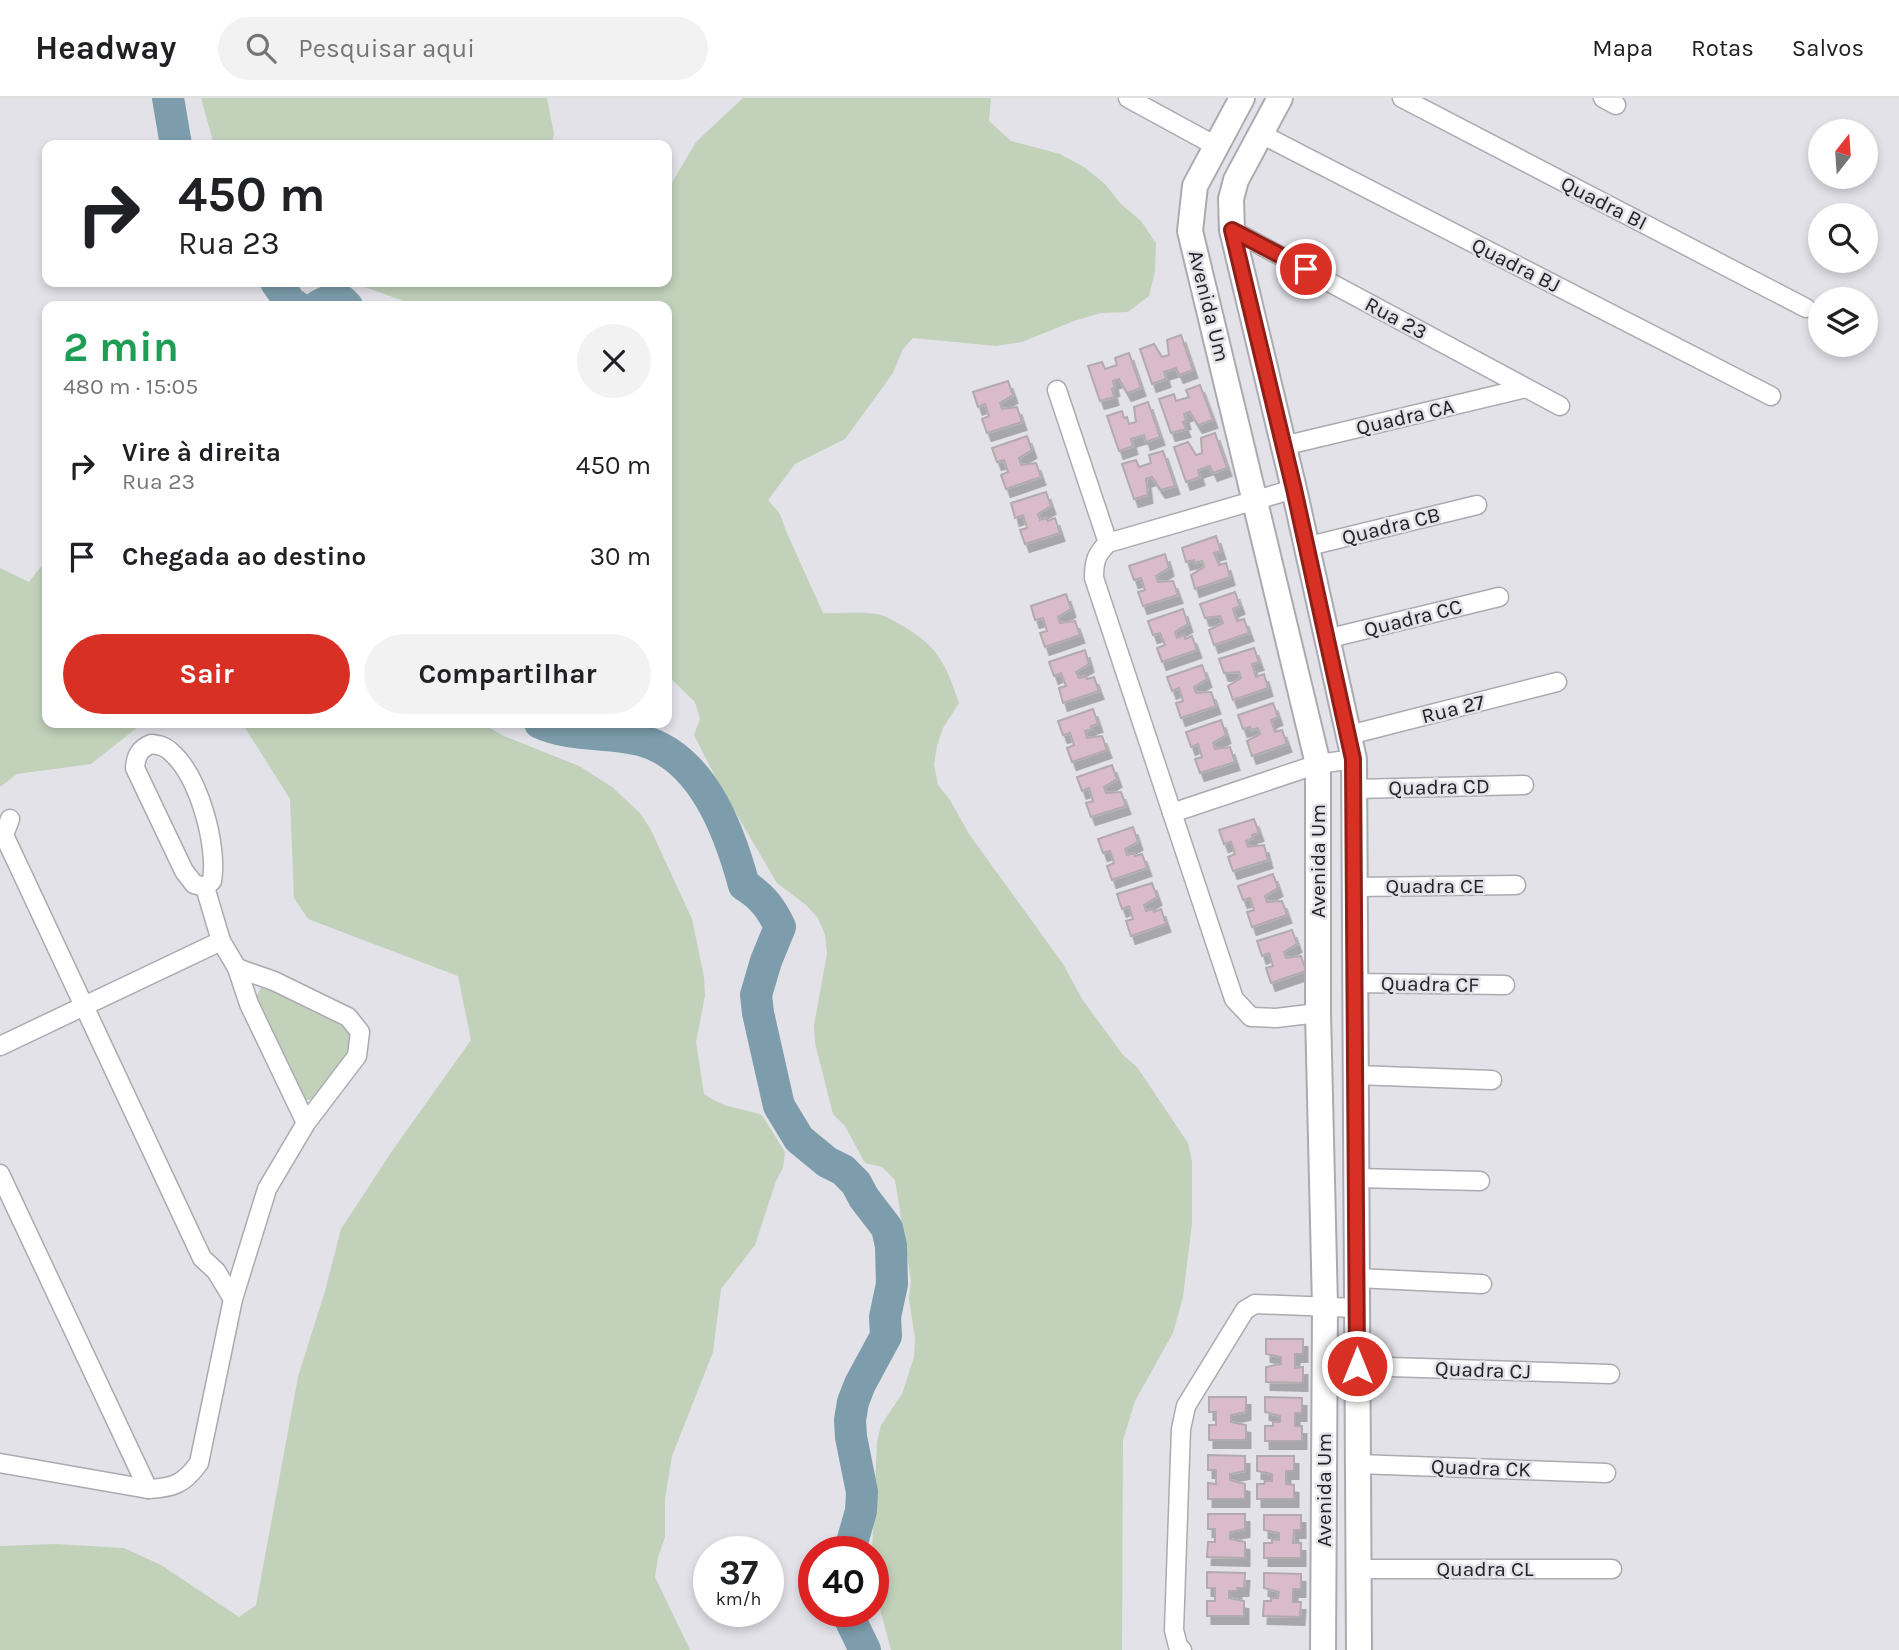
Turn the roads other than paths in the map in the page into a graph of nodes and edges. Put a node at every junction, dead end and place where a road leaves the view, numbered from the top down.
1 (1128, 98) edge
2 (1242, 98) edge
3 (1402, 98) edge
4 (1276, 99) edge
5 (1261, 134) junction
6 (1216, 146) junction
7 (1232, 230) junction
8 (1806, 308) dead end
9 (1526, 388) junction
10 (1057, 390) dead end
11 (1771, 396) dead end
12 (1560, 406) dead end
13 (1283, 446) junction
14 (1294, 489) junction
15 (1256, 499) junction
16 (1477, 505) dead end
17 (1108, 543) junction
18 (1305, 547) junction
19 (1499, 597) dead end
20 (1326, 639) junction
21 (1557, 682) dead end
22 (1349, 735) junction
23 (1353, 759) junction
24 (1318, 764) junction
25 (1524, 785) dead end
26 (1355, 789) junction
27 (1172, 813) junction
28 (10, 819) dead end
29 (1516, 885) dead end
30 (205, 887) junction
31 (1355, 887) junction
32 (221, 941) junction
33 (237, 968) junction
34 (1355, 983) junction
35 (1504, 985) dead end
36 (85, 1006) junction
37 (1318, 1013) junction
38 (0, 1046) edge
39 (1356, 1075) junction
40 (1492, 1080) dead end
41 (306, 1123) junction
42 (0, 1174) edge
43 (1356, 1178) junction
44 (1480, 1181) dead end
45 (1356, 1278) junction
46 (1482, 1284) dead end
47 (233, 1298) junction
48 (1325, 1307) junction
49 (1356, 1308) junction
50 (1357, 1366) junction
51 (1610, 1374) dead end
52 (0, 1463) edge
53 (1357, 1464) junction
54 (1606, 1472) dead end
55 (148, 1489) junction
56 (1358, 1569) junction
57 (1612, 1569) dead end
58 (1182, 1650) edge
59 (1323, 1650) edge
60 (1359, 1650) edge

1 - 6 street
2 - 6 street, Avenida Um
3 - 8 street, Quadra BI
4 - 5 street, Avenida Um
5 - 7 street, Avenida Um
5 - 11 street, Quadra BJ
6 - 15 street, Avenida Um
7 - 9 street, Rua 23
7 - 13 street, Avenida Um
9 - 12 street, Rua 23
9 - 13 street, Quadra CA
10 - 17 street
13 - 14 street, Avenida Um
14 - 15 street
14 - 18 street, Avenida Um
15 - 17 street
15 - 24 street, Avenida Um
16 - 18 street, Quadra CB
17 - 27 street
18 - 20 street, Avenida Um
19 - 20 street, Quadra CC
20 - 22 street, Avenida Um
21 - 22 street, Rua 27
22 - 23 street, Avenida Um
23 - 24 street
23 - 26 street, Avenida Um
24 - 27 street
24 - 37 street, Avenida Um
25 - 26 street, Quadra CD
26 - 31 street, Avenida Um
27 - 37 street
28 - 36 street
29 - 31 street, Quadra CE
30 - 30 street
30 - 32 street
31 - 34 street, Avenida Um
32 - 33 street
32 - 36 street
33 - 41 street
33 - 41 street
34 - 35 street, Quadra CF
34 - 39 street, Avenida Um
36 - 38 street
36 - 47 street
37 - 48 street, Avenida Um
39 - 40 street
39 - 43 street, Avenida Um
41 - 47 street
42 - 55 street
43 - 44 street
43 - 45 street, Avenida Um
45 - 46 street
45 - 49 street, Avenida Um
47 - 55 street
48 - 49 street
48 - 58 street
48 - 59 street, Avenida Um
49 - 50 street, Avenida Um
50 - 51 street, Quadra CJ
50 - 53 street, Avenida Um
52 - 55 street
53 - 54 street, Quadra CK
53 - 56 street, Avenida Um
56 - 57 street, Quadra CL
56 - 60 street, Avenida Um

